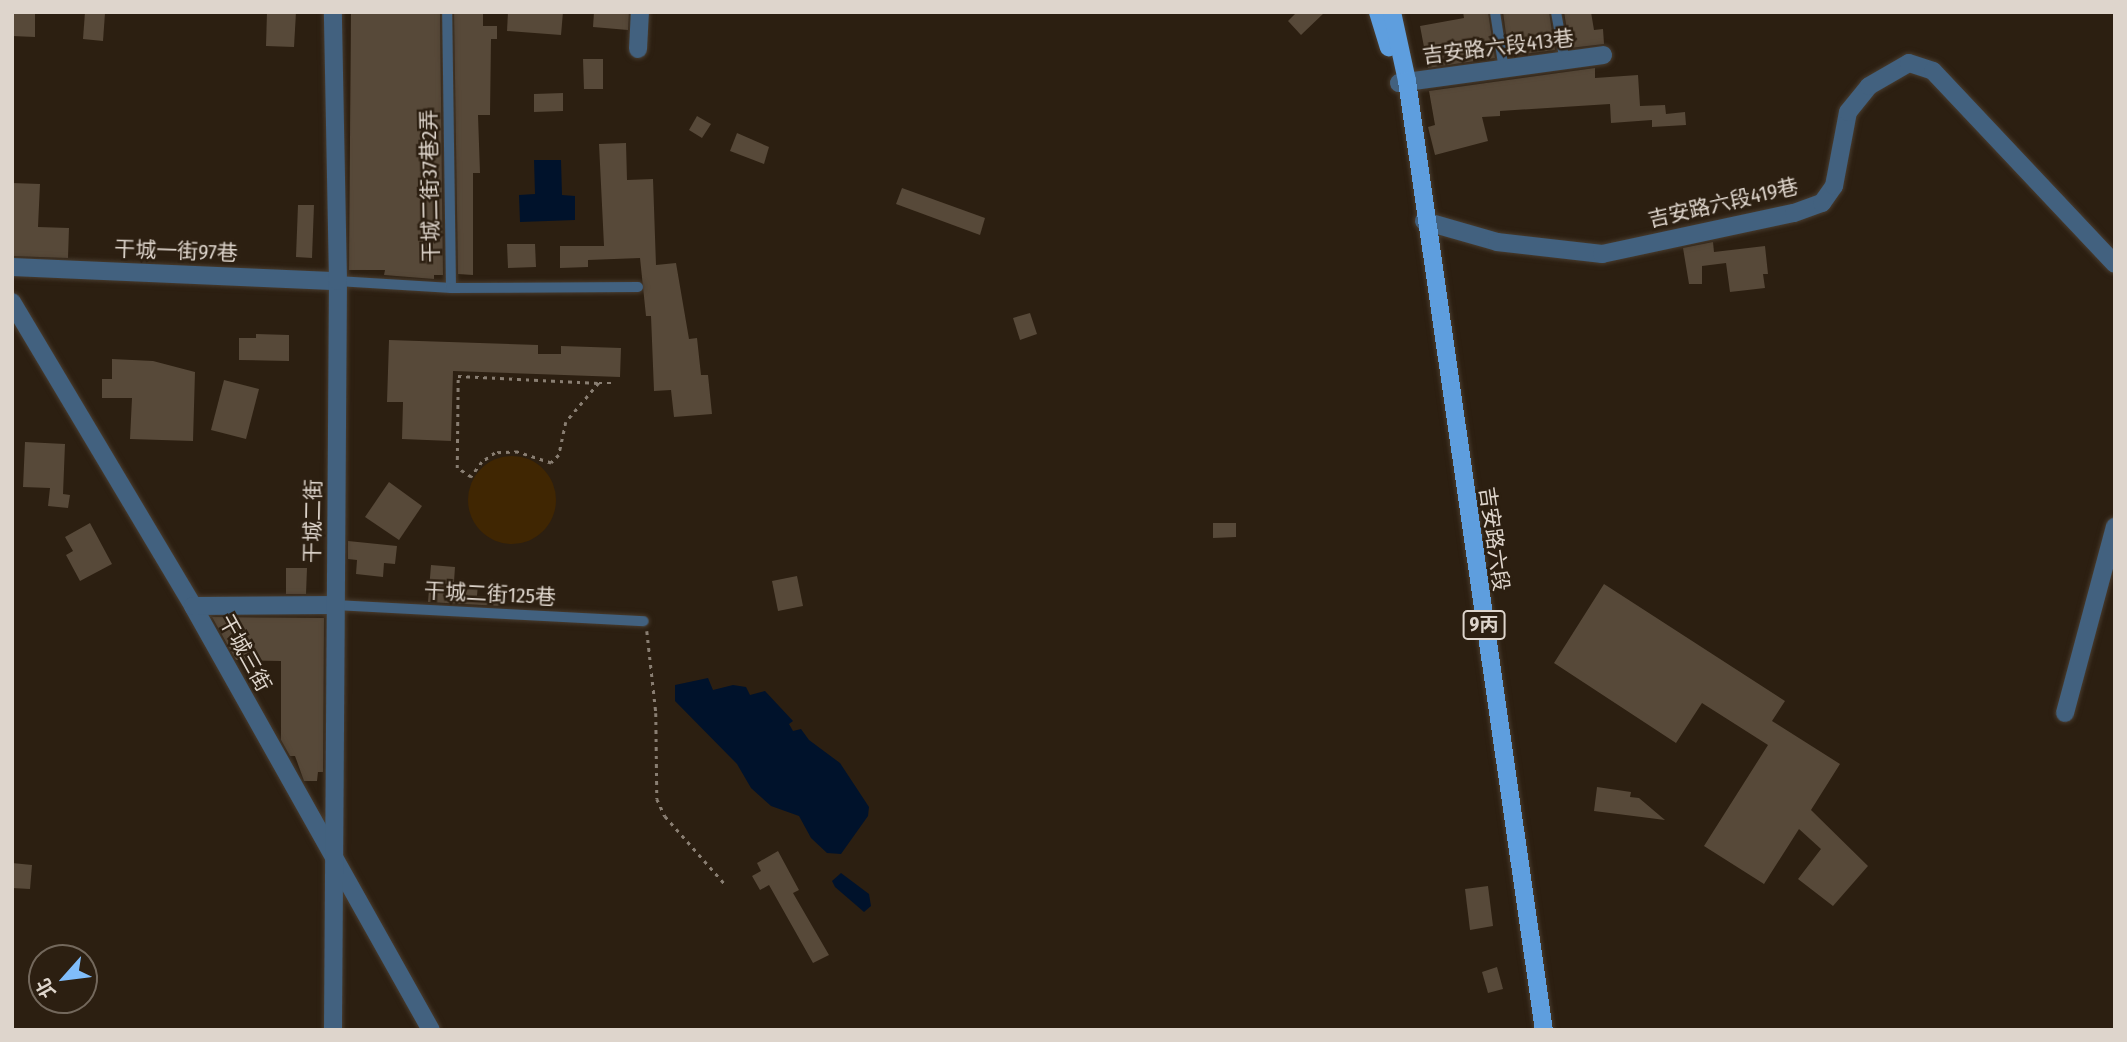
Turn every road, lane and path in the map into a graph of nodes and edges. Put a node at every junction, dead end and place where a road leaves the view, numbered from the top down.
1 (333, 12) edge
2 (447, 12) edge
3 (640, 12) edge
4 (1378, 12) edge
5 (1392, 12) edge
6 (1495, 12) edge
7 (1556, 12) edge
8 (638, 50) dead end
9 (1603, 55) dead end
10 (1565, 62) junction
11 (1504, 70) junction
12 (1403, 82) junction
13 (1424, 221) junction
14 (2115, 264) edge
15 (12, 267) edge
16 (338, 281) junction
17 (638, 287) dead end
18 (451, 288) junction
19 (12, 302) edge
20 (599, 383) junction
21 (612, 383) dead end
22 (2115, 527) edge
23 (335, 605) junction
24 (193, 606) junction
25 (644, 621) joint
26 (2065, 713) dead end
27 (332, 854) junction
28 (724, 883) dead end
29 (333, 1030) edge
30 (431, 1030) edge
31 (1544, 1030) edge

1 - 16 street, 干城二街
2 - 18 lane, 干城二街37巷2弄
3 - 8 street
4 - 12 main road, 吉安路六段 / 9丙
5 - 12 main road, 吉安路六段 / 9丙
6 - 11 lane
7 - 10 lane
9 - 10 street, 吉安路六段413巷
10 - 11 street, 吉安路六段413巷
11 - 12 street, 吉安路六段413巷
12 - 13 main road, 吉安路六段 / 9丙
13 - 14 street, 吉安路六段419巷
13 - 31 main road, 吉安路六段 / 9丙
15 - 16 street, 干城一街97巷
16 - 18 lane, 干城二街37巷2弄
16 - 23 street, 干城二街
17 - 18 lane
19 - 24 street, 干城三街
20 - 20 path
20 - 21 path
22 - 26 street
23 - 24 street
23 - 25 lane, 干城二街125巷
23 - 27 street, 干城二街
24 - 27 street, 干城三街
25 - 28 path
27 - 29 street, 干城二街
27 - 30 street, 干城三街

